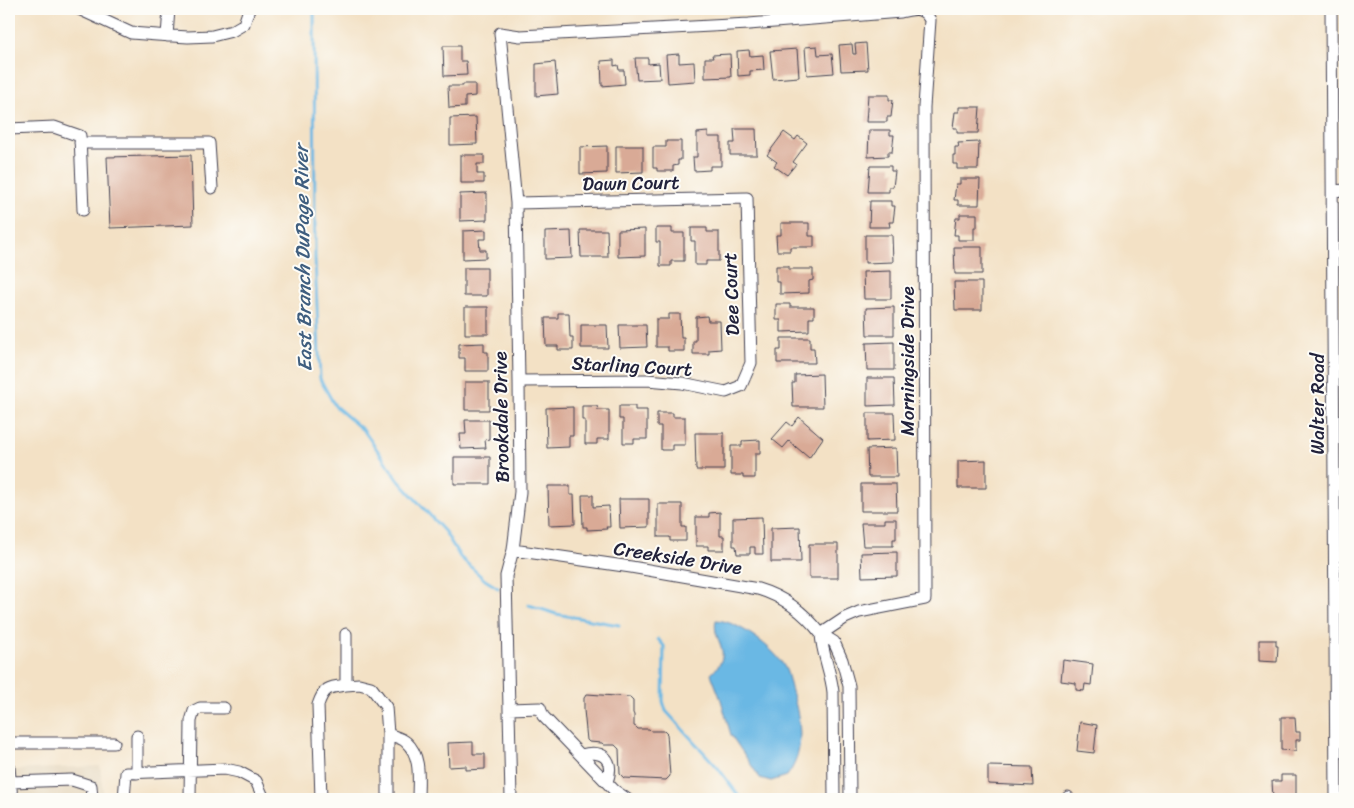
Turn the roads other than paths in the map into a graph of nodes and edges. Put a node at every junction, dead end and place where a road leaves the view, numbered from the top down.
1 (79, 9) edge
2 (169, 9) edge
3 (249, 9) edge
4 (1331, 9) edge
5 (926, 13) joint
6 (167, 36) junction
7 (9, 129) edge
8 (80, 143) junction
9 (212, 188) dead end
10 (1345, 190) edge
11 (1333, 191) junction
12 (747, 198) joint
13 (516, 202) junction
14 (83, 210) dead end
15 (519, 381) junction
16 (741, 386) joint
17 (513, 550) junction
18 (346, 634) dead end
19 (821, 634) junction
20 (346, 685) junction
21 (224, 708) dead end
22 (509, 709) junction
23 (388, 734) junction
24 (136, 736) dead end
25 (833, 740) junction
26 (849, 740) junction
27 (9, 743) edge
28 (114, 743) dead end
29 (581, 755) junction
30 (9, 766) edge
31 (191, 771) junction
32 (137, 773) junction
33 (10, 782) junction
34 (607, 782) junction
35 (12, 799) edge
36 (92, 799) edge
37 (124, 799) edge
38 (190, 799) edge
39 (264, 799) edge
40 (321, 799) edge
41 (388, 799) edge
42 (418, 799) edge
43 (511, 799) edge
44 (627, 799) edge
45 (834, 799) edge
46 (850, 799) edge
47 (1336, 799) edge

1 - 6 street
2 - 6 street
3 - 6 street
4 - 11 street, Walter Road
5 - 13 street, Brookdale Drive
5 - 19 street, Morningside Drive
7 - 8 street
8 - 9 street
8 - 14 street
10 - 11 street
11 - 47 street, Walter Road
12 - 13 street, Dawn Court
12 - 16 street, Dee Court
13 - 15 street, Brookdale Drive
15 - 16 street, Starling Court
15 - 17 street, Brookdale Drive
17 - 19 street, Creekside Drive
17 - 22 street, Brookdale Drive
18 - 20 street
19 - 25 street
19 - 26 street, Creekside Drive
20 - 23 street
20 - 40 street
21 - 31 street
22 - 29 street
22 - 43 street, Brookdale Drive
23 - 41 street
23 - 42 street
24 - 32 street
25 - 26 street
25 - 45 street
26 - 46 street, Creekside Drive
27 - 28 street
29 - 34 street
29 - 34 street
30 - 33 street
31 - 32 street
31 - 38 street
31 - 39 street
32 - 37 street
33 - 35 street
33 - 36 street
34 - 44 street

